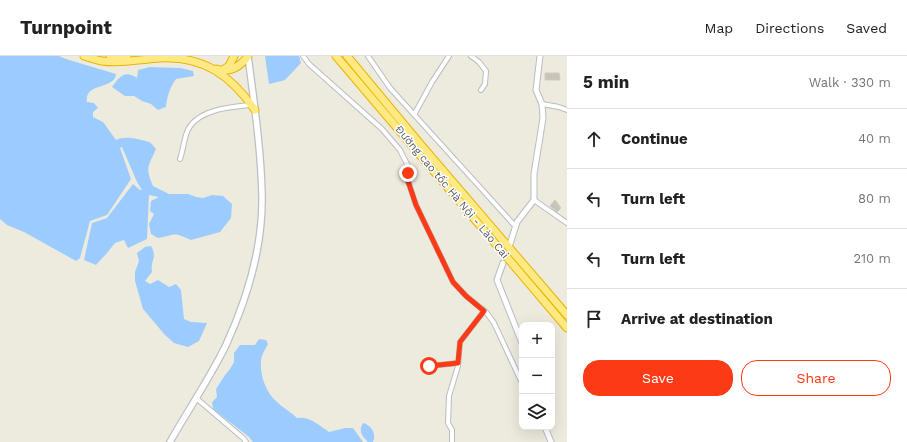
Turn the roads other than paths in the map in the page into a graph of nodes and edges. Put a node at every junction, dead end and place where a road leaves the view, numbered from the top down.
1 (84, 56) edge
2 (110, 56) edge
3 (127, 56) edge
4 (234, 56) edge
5 (248, 56) edge
6 (303, 56) edge
7 (336, 56) edge
8 (347, 56) edge
9 (368, 56) edge
10 (449, 56) edge
11 (471, 56) edge
12 (540, 56) edge
13 (217, 70) junction
14 (481, 90) dead end
15 (542, 104) junction
16 (253, 108) junction
17 (567, 110) edge
18 (414, 116) junction
19 (180, 159) dead end
20 (534, 200) junction
21 (567, 223) edge
22 (516, 226) junction
23 (510, 244) dead end
24 (503, 263) dead end
25 (484, 311) junction
26 (567, 315) edge
27 (567, 328) edge
28 (519, 335) edge
29 (458, 363) junction
30 (429, 366) dead end
31 (519, 377) edge
32 (196, 398) junction
33 (546, 430) edge
34 (170, 442) edge
35 (246, 442) edge
36 (452, 442) edge
37 (551, 442) edge

1 - 13 highway
2 - 3 highway
4 - 13 highway
5 - 13 highway
5 - 16 main road
6 - 25 street
7 - 27 highway, Đường cao tốc Hà Nội - Lào Cai
8 - 26 highway, Đường cao tốc Hà Nội - Lào Cai
9 - 18 street
10 - 18 street
11 - 14 street
12 - 15 street
13 - 16 highway
15 - 17 street
15 - 20 street
16 - 19 street
16 - 32 main road
18 - 22 street
20 - 21 street
20 - 22 street
22 - 23 street
24 - 28 street
25 - 29 street
25 - 31 street
29 - 30 street
29 - 36 street
32 - 34 main road
32 - 35 street
33 - 37 street

